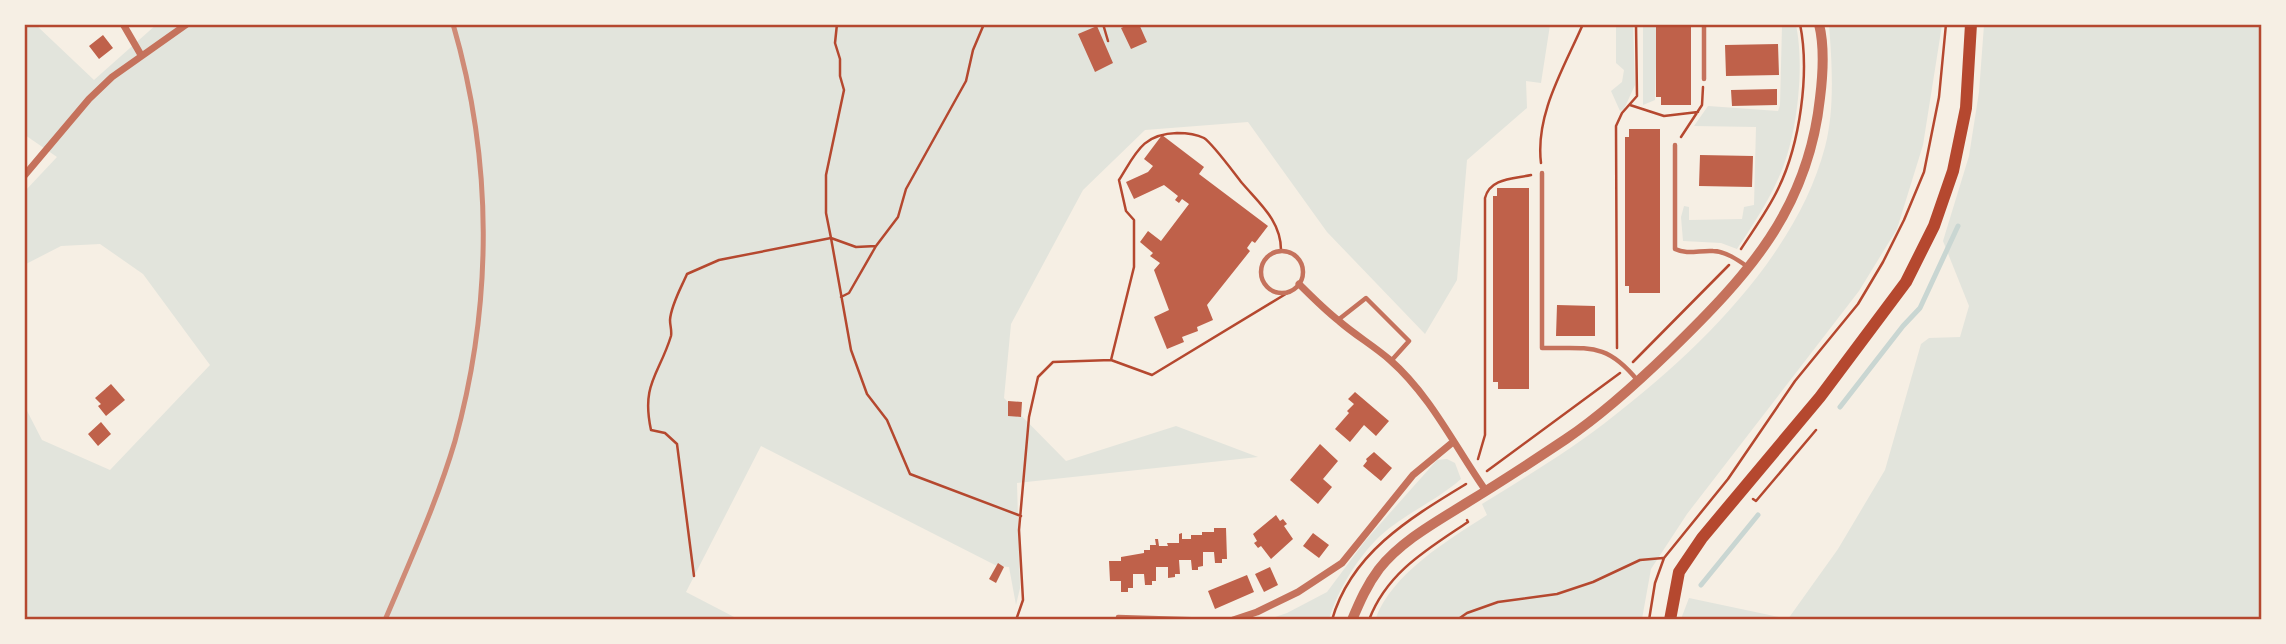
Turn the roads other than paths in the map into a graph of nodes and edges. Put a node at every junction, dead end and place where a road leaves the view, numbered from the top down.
1 (124, 24) edge
2 (187, 24) edge
3 (1704, 24) edge
4 (1819, 24) edge
5 (1971, 24) edge
6 (141, 55) junction
7 (1704, 79) road end
8 (1675, 145) road end
9 (1542, 173) road end
10 (24, 176) edge
11 (1749, 267) junction
12 (1299, 284) junction
13 (1338, 320) junction
14 (1391, 361) junction
15 (1639, 382) junction
16 (1453, 442) junction
17 (1486, 491) junction
18 (1118, 617) dead end
19 (1216, 620) edge
20 (1233, 620) edge
21 (1352, 620) edge
22 (1670, 620) edge

1 - 6 street
2 - 6 street
3 - 7 lane
4 - 11 street
5 - 22 main road
6 - 10 street
8 - 11 lane
9 - 15 lane
11 - 15 street
12 - 12 lane
12 - 13 street
13 - 14 street
13 - 14 lane
14 - 16 street
15 - 17 street
16 - 17 street
16 - 20 street
17 - 21 street
18 - 19 lane

